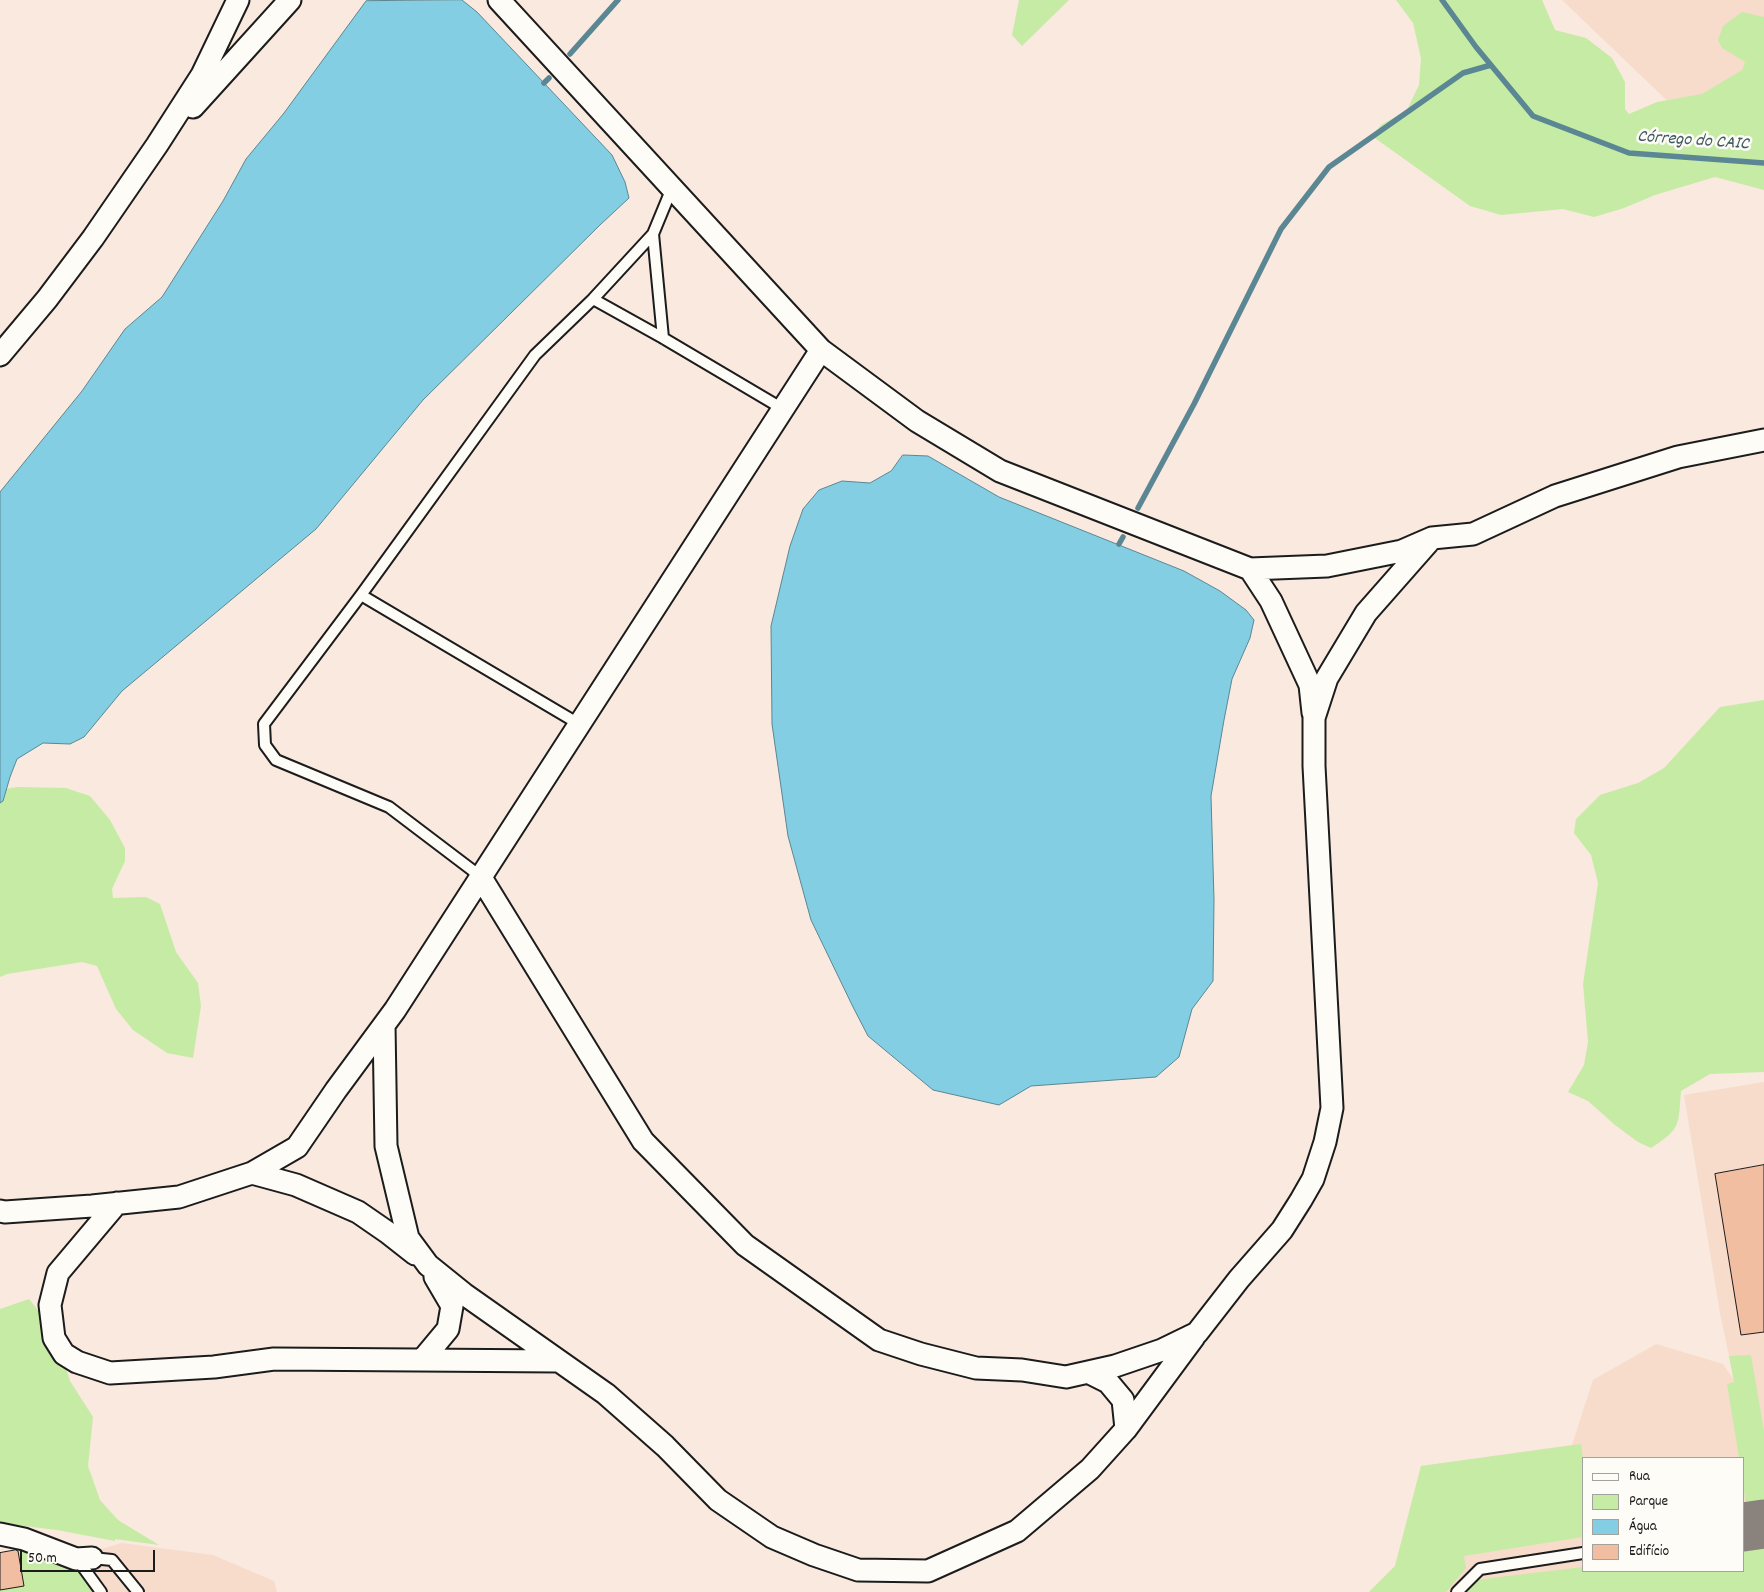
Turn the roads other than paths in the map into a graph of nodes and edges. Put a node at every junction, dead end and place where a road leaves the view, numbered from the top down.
1 (238, 0) edge
2 (290, 0) edge
3 (498, 0) edge
4 (151, 154) junction
5 (672, 188) junction
6 (653, 234) junction
7 (594, 299) junction
8 (663, 338) junction
9 (821, 350) junction
10 (0, 354) edge
11 (783, 409) junction
12 (1764, 440) edge
13 (1432, 538) junction
14 (1250, 569) junction
15 (361, 595) junction
16 (1314, 718) junction
17 (579, 724) junction
18 (480, 876) junction
19 (384, 1025) junction
20 (252, 1173) junction
21 (118, 1203) junction
22 (0, 1211) edge
23 (428, 1265) junction
24 (1197, 1333) junction
25 (423, 1360) junction
26 (559, 1361) junction
27 (1088, 1372) junction
28 (1126, 1429) junction
29 (0, 1534) edge
30 (1582, 1553) edge
31 (84, 1558) junction
32 (101, 1592) edge
33 (138, 1592) edge
34 (1457, 1592) edge

1 - 4 street
2 - 4 street
3 - 5 street
4 - 10 street
5 - 6 lane
5 - 9 street
6 - 7 lane
6 - 8 lane
7 - 8 lane
7 - 15 lane
8 - 11 lane
9 - 11 street
9 - 14 street
11 - 17 street
12 - 13 street
13 - 14 street
13 - 16 street
14 - 16 street
15 - 17 lane
15 - 18 lane
16 - 24 street
17 - 18 street
18 - 19 street
18 - 27 street
19 - 20 street
19 - 23 street
20 - 21 street
20 - 23 street
21 - 22 street
21 - 25 street
23 - 25 street
23 - 26 street
24 - 27 street
24 - 28 street
25 - 26 street
26 - 28 street
27 - 28 street
29 - 31 street
30 - 34 lane
31 - 32 lane
31 - 33 lane

